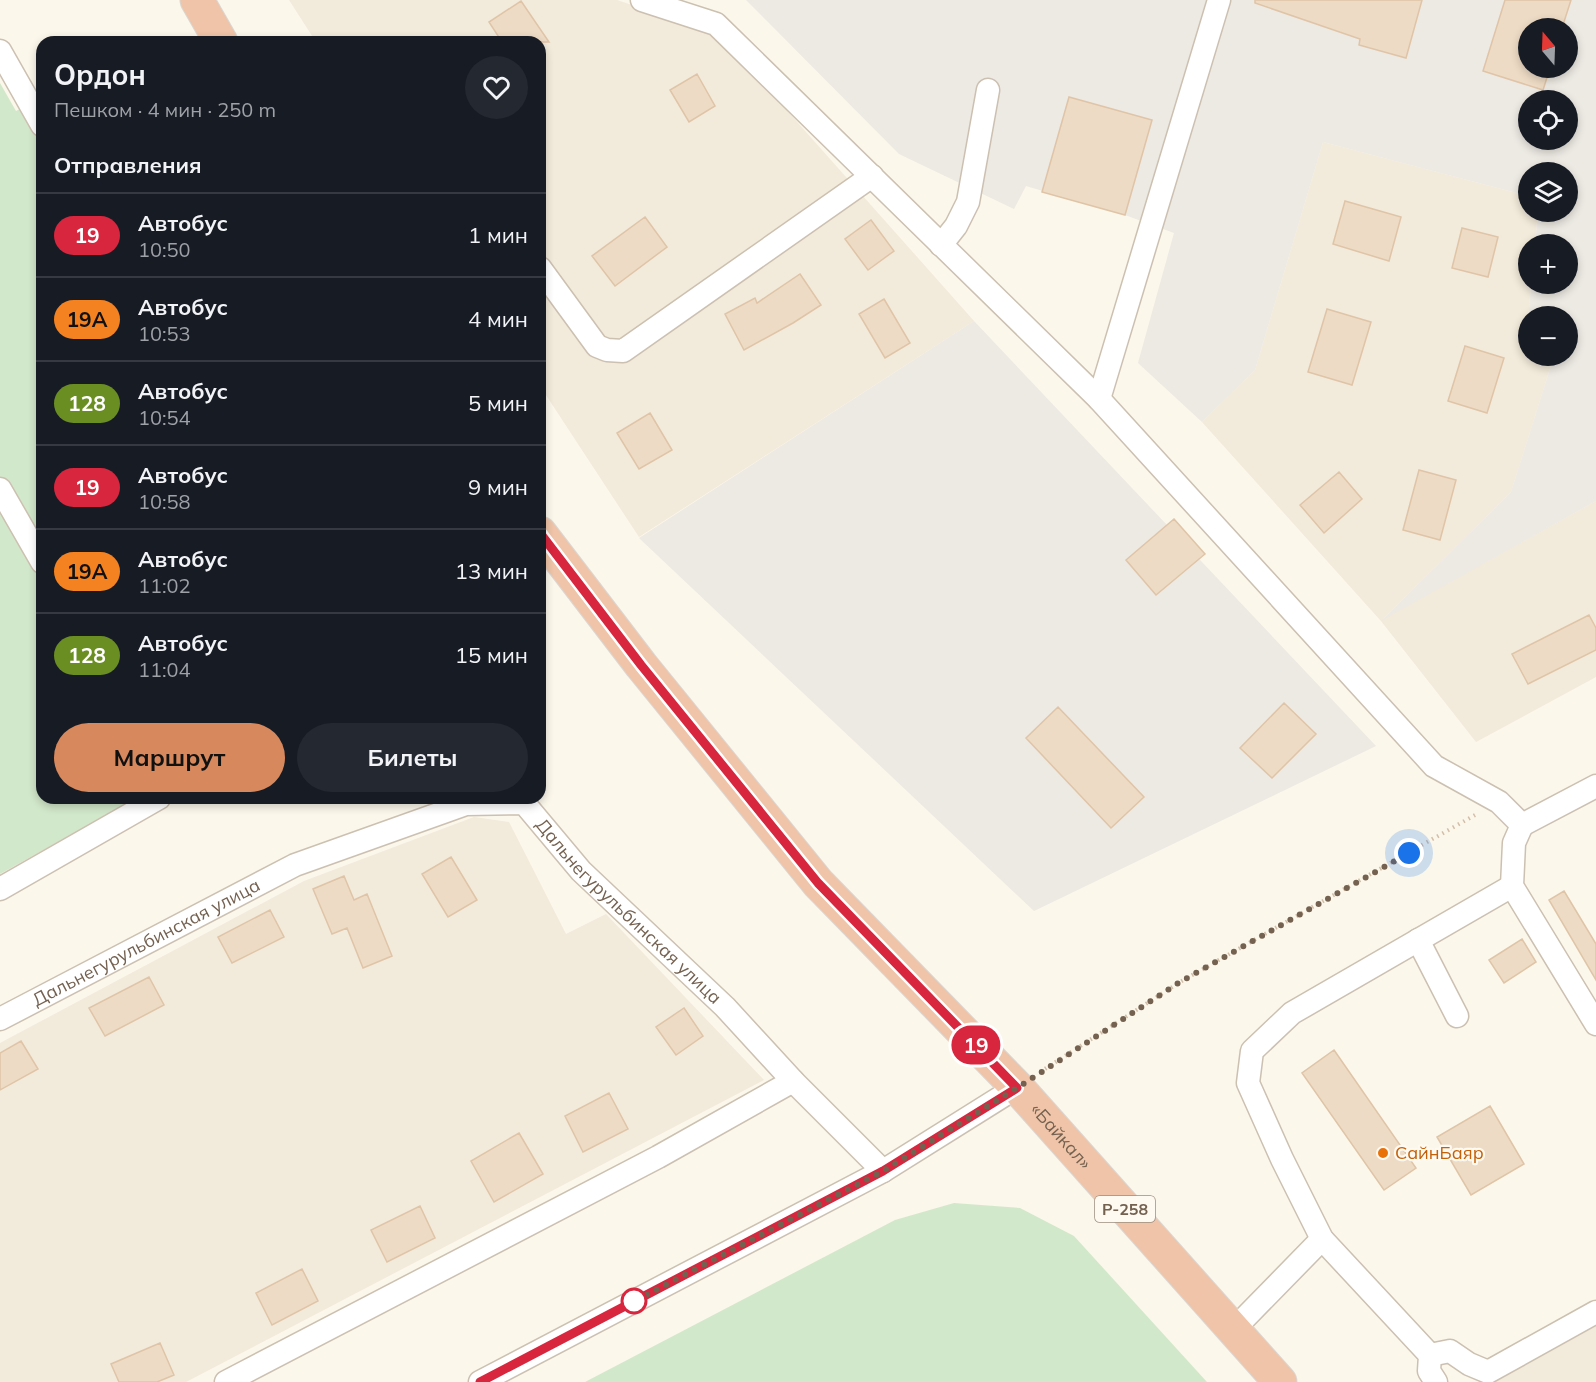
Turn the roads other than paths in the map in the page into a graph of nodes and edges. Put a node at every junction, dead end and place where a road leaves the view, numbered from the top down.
1 (197, 0) edge
2 (642, 0) edge
3 (1219, 0) edge
4 (218, 36) edge
5 (0, 51) edge
6 (988, 90) dead end
7 (36, 114) edge
8 (872, 176) junction
9 (941, 245) junction
10 (546, 276) edge
11 (1099, 399) junction
12 (0, 489) edge
13 (546, 541) edge
14 (36, 552) edge
15 (1596, 786) edge
16 (149, 804) edge
17 (466, 804) edge
18 (525, 804) edge
19 (1522, 825) junction
20 (1512, 886) junction
21 (0, 889) edge
22 (1418, 940) junction
23 (1457, 1016) dead end
24 (0, 1019) edge
25 (1596, 1024) edge
26 (793, 1081) junction
27 (1017, 1088) junction
28 (883, 1171) junction
29 (1322, 1239) junction
30 (1596, 1312) edge
31 (1233, 1330) junction
32 (1430, 1355) junction
33 (226, 1382) edge
34 (480, 1382) edge
35 (1280, 1382) edge
36 (1436, 1382) edge

1 - 4 highway
2 - 8 street
3 - 11 street
5 - 7 street
6 - 9 street
8 - 9 street
8 - 10 street
9 - 11 street
11 - 19 street
12 - 14 street
13 - 27 highway, «Байкал» / Р-258
15 - 19 street
16 - 21 street
17 - 24 street, Дальнегурульбинская улица
18 - 26 street, Дальнегурульбинская улица
19 - 20 street
20 - 22 street
20 - 25 street
22 - 23 street
22 - 29 street
26 - 28 street, Дальнегурульбинская улица
26 - 33 street
27 - 28 street
27 - 31 highway, «Байкал» / Р-258
28 - 34 street
29 - 31 street
29 - 32 street
30 - 32 street
31 - 35 highway, «Байкал» / Р-258
32 - 36 street

